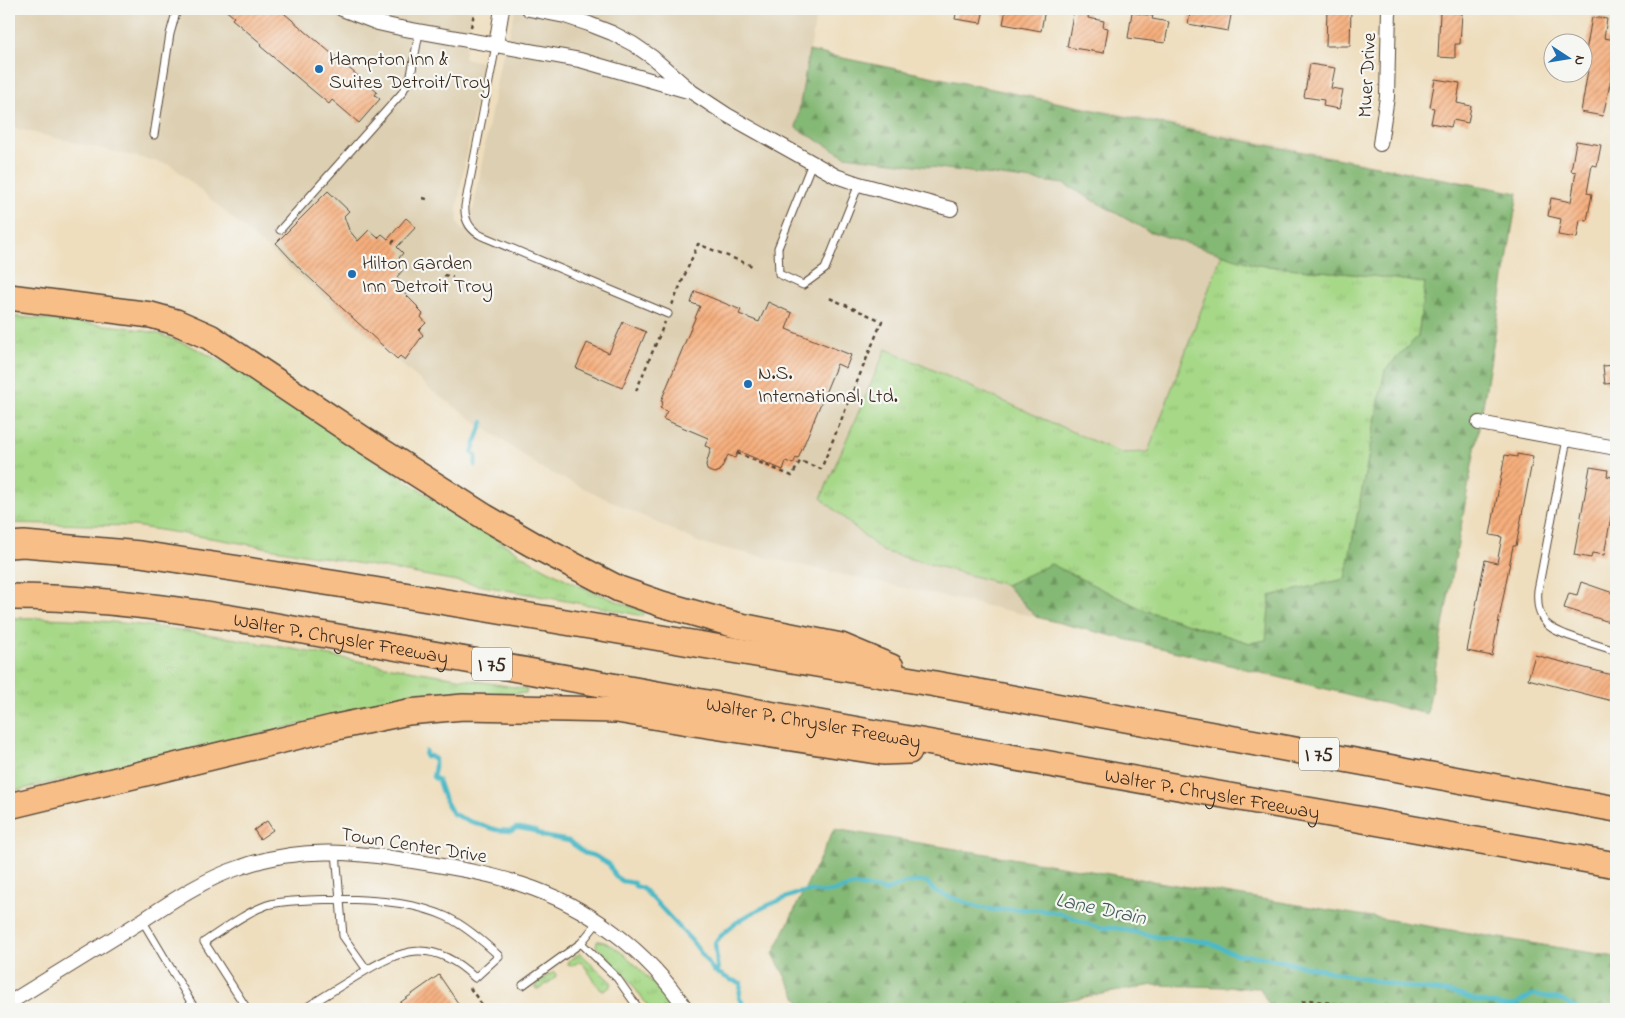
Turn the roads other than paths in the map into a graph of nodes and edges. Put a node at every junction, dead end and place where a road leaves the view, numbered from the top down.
1 (177, 9) edge
2 (342, 9) edge
3 (502, 9) edge
4 (529, 9) edge
5 (1389, 9) edge
6 (376, 15) edge
7 (419, 33) junction
8 (496, 45) junction
9 (692, 92) junction
10 (154, 134) dead end
11 (1380, 144) dead end
12 (812, 163) junction
13 (859, 184) junction
14 (951, 209) dead end
15 (280, 230) dead end
16 (9, 297) edge
17 (668, 314) road end
18 (1479, 423) dead end
19 (1567, 439) junction
20 (1616, 448) edge
21 (9, 545) edge
22 (9, 597) edge
23 (1616, 651) edge
24 (930, 683) junction
25 (974, 750) junction
26 (9, 806) edge
27 (1616, 809) edge
28 (336, 851) junction
29 (1616, 865) edge
30 (339, 899) junction
31 (142, 920) junction
32 (598, 922) junction
33 (581, 944) junction
34 (367, 970) junction
35 (523, 985) dead end
36 (9, 1003) edge
37 (195, 1009) edge
38 (247, 1009) edge
39 (304, 1009) edge
40 (639, 1009) edge
41 (686, 1009) edge

1 - 10 lane
2 - 6 street
3 - 8 street
4 - 9 street
5 - 11 street, Muer Drive
6 - 7 street
7 - 8 street
7 - 15 lane
8 - 9 street
8 - 17 lane
9 - 12 street
12 - 13 street
12 - 13 lane
13 - 14 street
16 - 24 highway
18 - 19 street
19 - 20 street
19 - 23 lane
21 - 24 highway, I 75
22 - 25 highway, Walter P. Chrysler Freeway / I 75
24 - 27 highway, I 75
25 - 26 highway
25 - 29 highway, Walter P. Chrysler Freeway / I 75
28 - 30 lane
28 - 31 street, Town Center Drive
28 - 32 street, Town Center Drive
30 - 34 lane
30 - 34 lane
30 - 38 lane
31 - 36 street, Town Center Drive
31 - 37 lane
32 - 33 lane
32 - 41 street, Town Center Drive
33 - 35 lane
33 - 40 lane
34 - 39 lane

